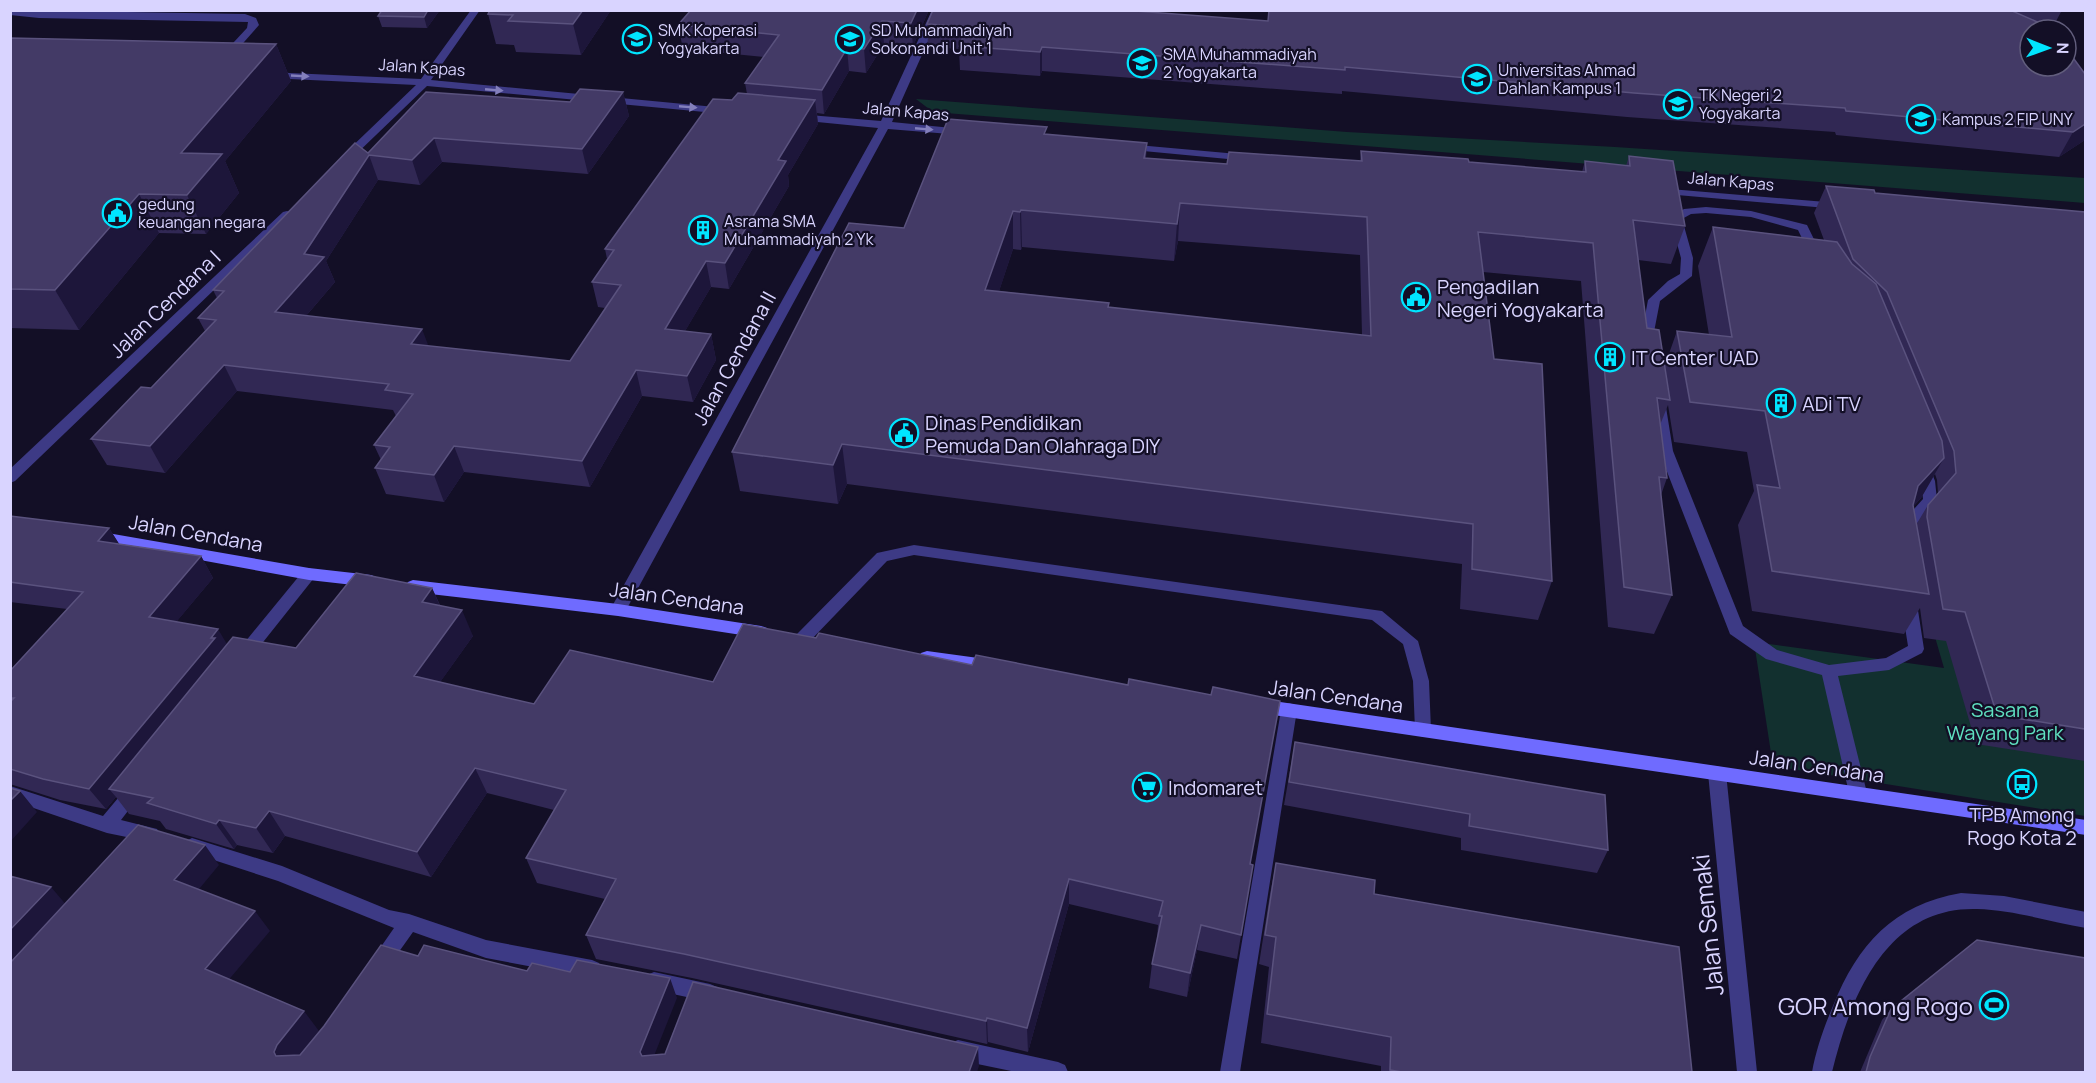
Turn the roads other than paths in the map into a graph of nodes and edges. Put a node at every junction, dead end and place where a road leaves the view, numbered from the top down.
1 (476, 10) edge
2 (937, 10) edge
3 (10, 12) edge
4 (218, 63) edge
5 (256, 74) edge
6 (424, 83) junction
7 (743, 112) edge
8 (790, 117) edge
9 (885, 125) junction
10 (978, 134) edge
11 (1118, 146) edge
12 (1258, 159) edge
13 (338, 165) edge
14 (1648, 190) edge
15 (295, 207) edge
16 (1849, 207) edge
17 (10, 478) edge
18 (79, 534) edge
19 (309, 574) junction
20 (618, 610) junction
21 (792, 637) junction
22 (827, 642) edge
23 (910, 654) edge
24 (234, 667) edge
25 (1005, 668) edge
26 (1829, 671) junction
27 (1242, 703) edge
28 (1289, 710) junction
29 (1423, 730) junction
30 (1718, 773) junction
31 (144, 779) edge
32 (1858, 793) junction
33 (10, 794) edge
34 (107, 825) junction
35 (2085, 828) edge
36 (150, 834) junction
37 (135, 851) edge
38 (2085, 920) edge
39 (409, 922) junction
40 (612, 973) edge
41 (635, 978) edge
42 (369, 980) edge
43 (692, 989) junction
44 (727, 996) edge
45 (684, 1010) edge
46 (944, 1046) edge
47 (1058, 1072) edge
48 (1230, 1072) edge
49 (1747, 1072) edge
50 (1822, 1072) edge

1 - 6 street
2 - 9 street, Jalan Cendana II
3 - 4 street
5 -> 6 street, Jalan Kapas
6 -> 7 street, Jalan Kapas
6 - 13 street
8 - 9 street, Jalan Kapas
9 -> 10 street, Jalan Kapas
9 - 20 street, Jalan Cendana II
11 - 12 street
14 - 16 street, Jalan Kapas
15 - 17 street, Jalan Cendana I
18 - 19 main road, Jalan Cendana
19 - 20 main road, Jalan Cendana
19 - 24 street
20 - 21 main road, Jalan Cendana
21 - 22 main road, Jalan Cendana
21 - 29 street
23 - 25 main road
26 - 26 street
26 - 32 street
27 - 28 main road, Jalan Cendana
28 - 29 main road, Jalan Cendana
28 - 48 street
29 - 30 main road, Jalan Cendana
30 - 32 main road, Jalan Cendana
30 - 49 street, Jalan Semaki
31 - 34 street
32 - 35 main road, Jalan Cendana
33 - 34 street
34 - 36 street
36 - 37 street
36 - 39 street
38 - 50 street
39 - 40 street
39 - 42 street
41 - 43 street
43 - 44 street
43 - 45 street
46 - 47 street

